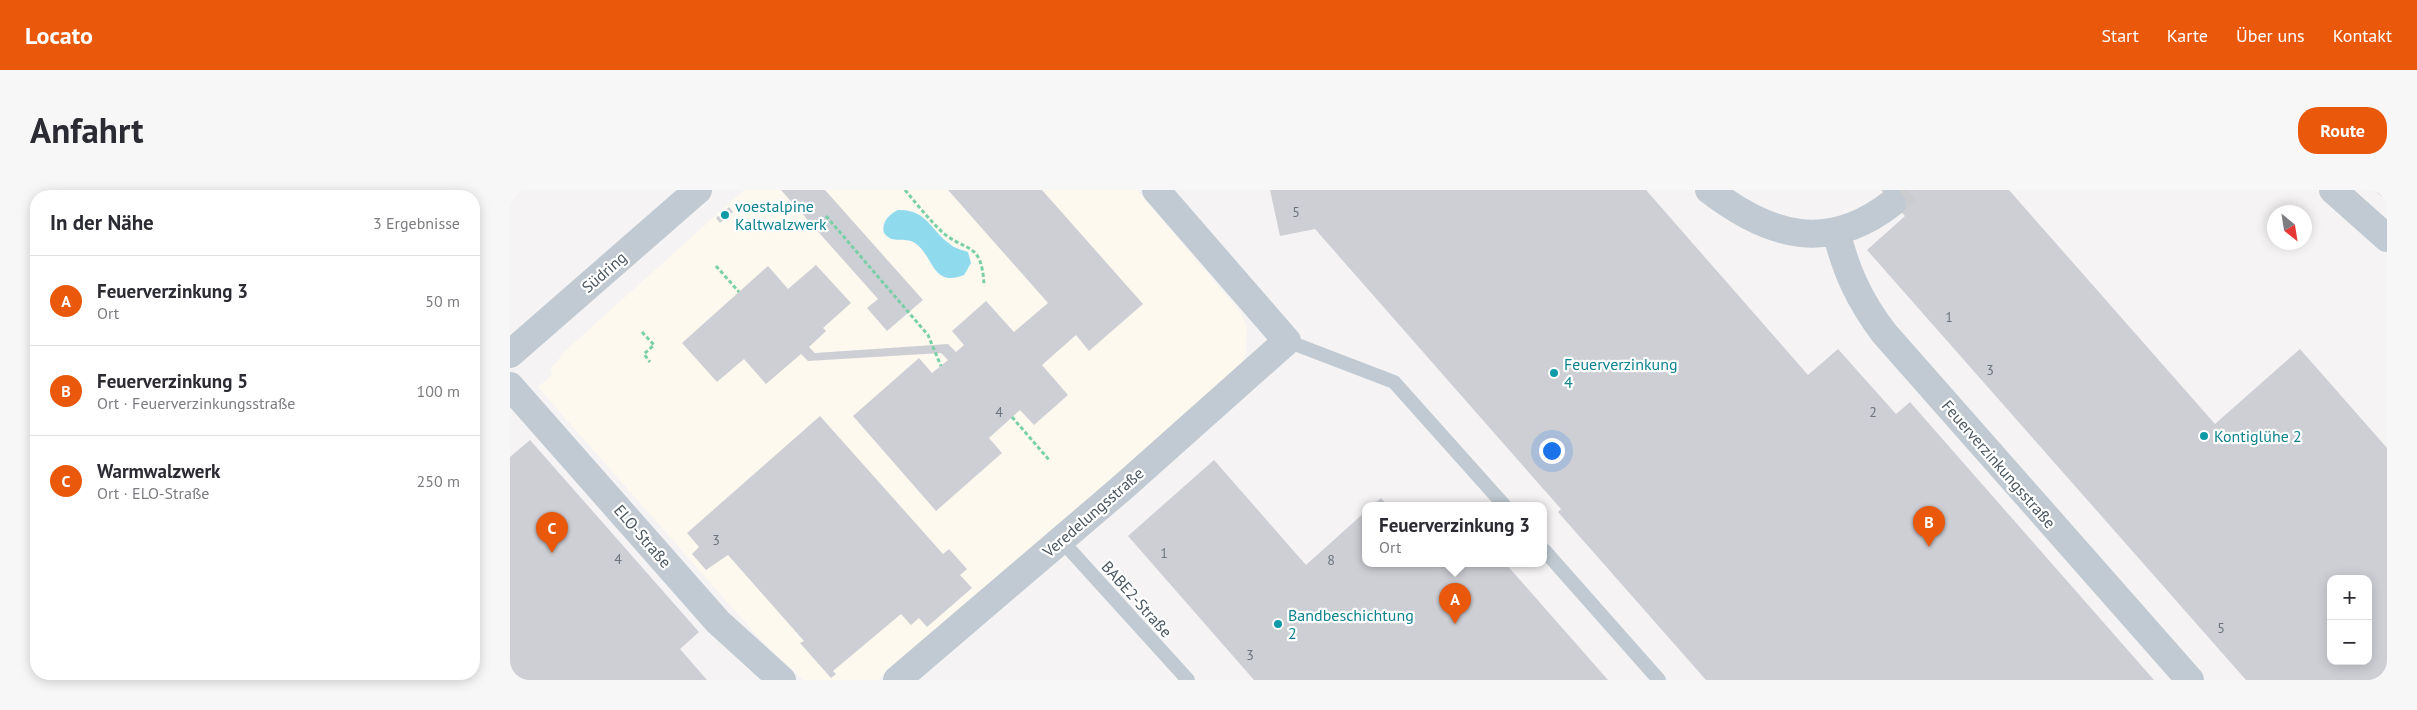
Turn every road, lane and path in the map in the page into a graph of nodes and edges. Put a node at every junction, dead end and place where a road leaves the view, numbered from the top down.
1 (698, 190) edge
2 (905, 190) edge
3 (1156, 190) edge
4 (1709, 190) edge
5 (2333, 190) edge
6 (1892, 203) tunnel mouth
7 (826, 216) dead end
8 (1836, 231) junction
9 (2387, 238) edge
10 (716, 266) dead end
11 (984, 286) dead end
12 (739, 292) dead end
13 (642, 332) dead end
14 (1287, 340) junction
15 (510, 354) edge
16 (650, 362) dead end
17 (941, 366) dead end
18 (510, 386) edge
19 (1012, 417) dead end
20 (1050, 461) dead end
21 (1501, 502) edge
22 (1061, 540) junction
23 (1547, 553) edge
24 (782, 680) edge
25 (896, 680) edge
26 (1188, 680) edge
27 (1660, 680) edge
28 (2190, 680) edge

1 - 15 street, Südring
2 - 11 path
3 - 14 street
4 - 8 street
5 - 9 street
6 - 8 street
7 - 17 path
8 - 28 street, Feuerverzinkungsstraße
10 - 12 path
13 - 16 path
14 - 21 lane
14 - 22 street, Veredelungsstraße
18 - 24 street, ELO-Straße
19 - 20 path
22 - 25 street, Veredelungsstraße
22 - 26 lane, BABE2-Straße
23 - 27 lane

